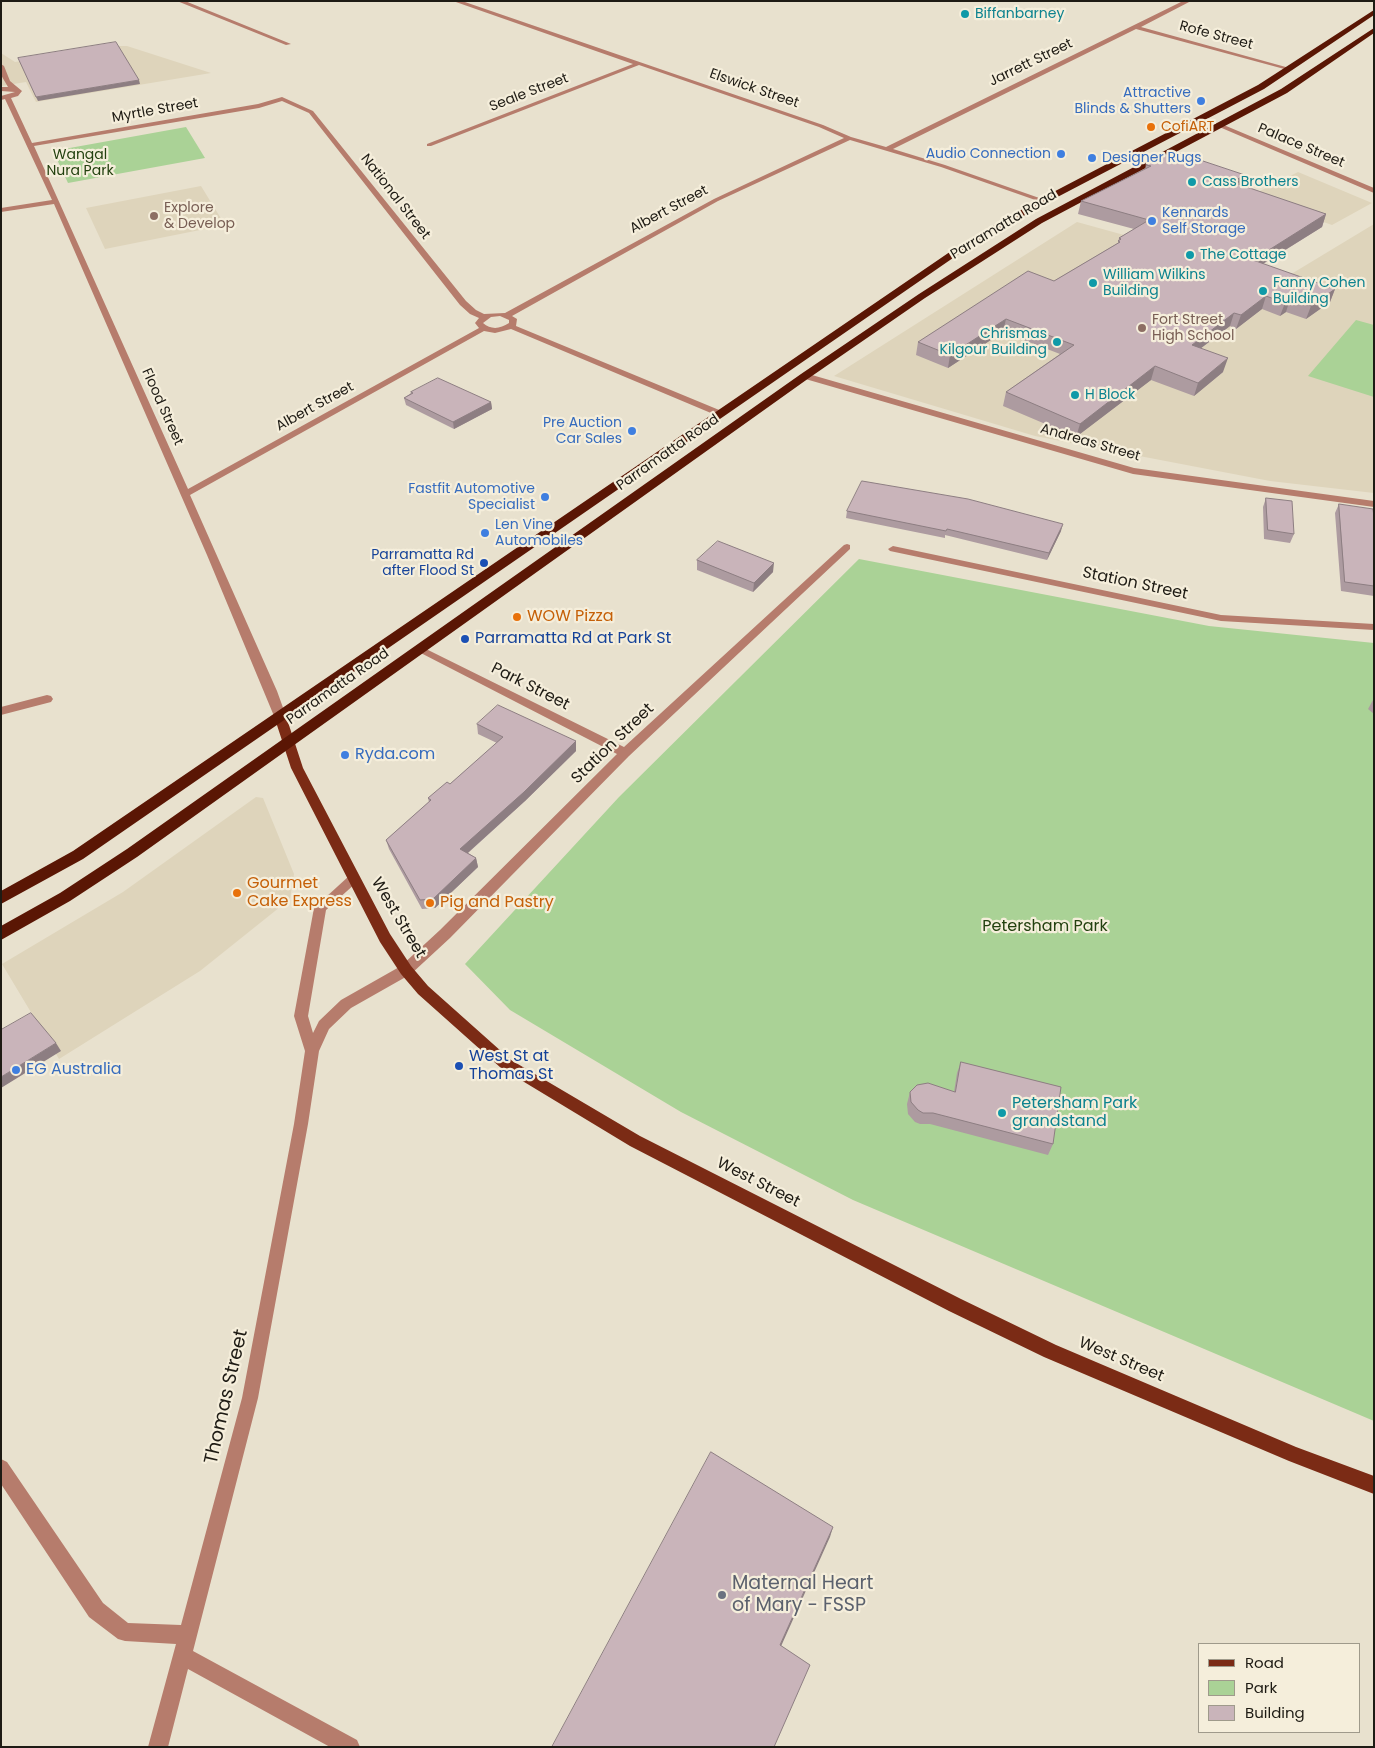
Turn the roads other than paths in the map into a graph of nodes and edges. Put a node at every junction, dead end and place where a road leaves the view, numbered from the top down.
1 (180, 1) edge
2 (456, 1) edge
3 (1188, 1) edge
4 (1374, 12) edge
5 (1136, 27) junction
6 (1374, 30) edge
7 (288, 44) dead end
8 (637, 64) junction
9 (1, 66) edge
10 (1290, 69) junction
11 (13, 88) junction
12 (1, 89) edge
13 (5, 98) edge
14 (282, 99) joint
15 (1219, 125) junction
16 (849, 138) junction
17 (30, 145) junction
18 (429, 145) dead end
19 (885, 150) junction
20 (1374, 191) edge
21 (56, 201) junction
22 (1043, 201) junction
23 (1, 210) edge
24 (507, 315) junction
25 (484, 317) junction
26 (510, 326) junction
27 (484, 328) junction
28 (805, 376) junction
29 (721, 414) junction
30 (184, 494) junction
31 (1374, 504) edge
32 (846, 547) dead end
33 (893, 549) dead end
34 (1374, 627) edge
35 (420, 650) junction
36 (47, 699) dead end
37 (1, 711) edge
38 (284, 729) junction
39 (625, 753) junction
40 (353, 879) junction
41 (1, 898) edge
42 (1, 934) edge
43 (406, 970) junction
44 (312, 1051) junction
45 (1, 1468) edge
46 (1374, 1485) edge
47 (188, 1635) junction
48 (182, 1655) junction
49 (158, 1747) edge
50 (350, 1747) edge

1 - 7 street
2 - 8 street, Elswick Street
3 - 5 street, Jarrett Street
4 - 10 highway, Parramatta Road
5 - 10 street, Rofe Street
5 - 19 street, Jarrett Street
6 - 15 highway, Parramatta Road
8 - 16 street, Elswick Street
8 - 18 street, Seale Street
9 - 11 street
10 - 22 highway, Parramatta Road
11 - 12 street
11 - 13 street
13 - 17 street, Flood Street
14 - 17 street, Myrtle Street
14 - 25 street, National Street
15 - 20 street, Palace Street
15 - 28 highway, Parramatta Road
16 - 19 street, Elswick Street
16 - 24 street, Albert Street
17 - 21 street, Flood Street
19 - 22 street, Elswick Street
21 - 23 street
21 - 30 street, Flood Street
22 - 29 highway, Parramatta Road
24 - 25 street
24 - 26 street
25 - 27 street
26 - 27 street
26 - 29 street
27 - 30 street, Albert Street
28 - 31 street, Andreas Street
28 - 35 highway, Parramatta Road
29 - 38 highway, Parramatta Road
30 - 38 street, Flood Street
32 - 39 street, Station Street
33 - 34 street, Station Street
35 - 38 highway, Parramatta Road
35 - 39 street, Park Street
36 - 37 street
38 - 40 main road, West Street
38 - 41 highway, Parramatta Road
38 - 42 highway, Parramatta Road
39 - 43 street, Station Street
40 - 43 main road, West Street
40 - 44 street, Thomas Street
43 - 44 street, Thomas Street
43 - 46 main road, West Street
44 - 47 street, Thomas Street
45 - 47 street
47 - 48 street, Thomas Street
48 - 49 street, Thomas Street
48 - 50 street

